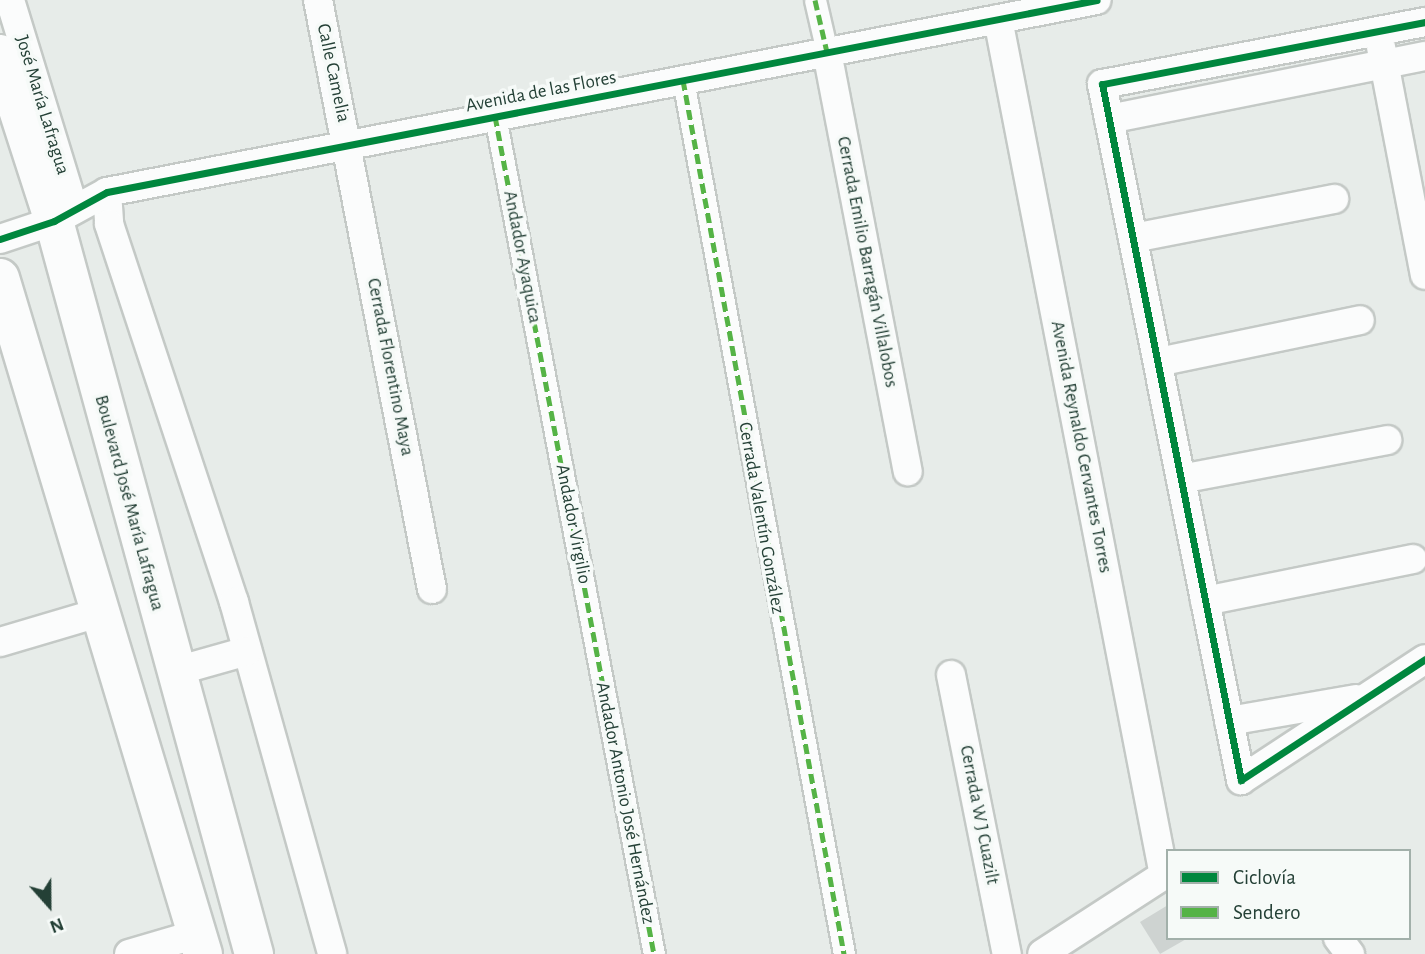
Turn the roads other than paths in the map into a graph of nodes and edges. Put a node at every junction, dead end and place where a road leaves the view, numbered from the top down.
1 (10, 0) edge
2 (318, 0) edge
3 (815, 0) edge
4 (1097, 0) edge
5 (998, 19) junction
6 (1425, 22) edge
7 (1378, 32) junction
8 (827, 52) junction
9 (0, 54) edge
10 (1425, 56) edge
11 (1384, 65) junction
12 (682, 80) junction
13 (495, 117) junction
14 (1109, 119) junction
15 (348, 145) junction
16 (1416, 184) edge
17 (107, 192) junction
18 (1334, 199) dead end
19 (64, 215) junction
20 (1133, 238) junction
21 (0, 239) edge
22 (1425, 275) edge
23 (0, 278) edge
24 (1360, 320) dead end
25 (1158, 362) junction
26 (549, 398) joint
27 (1387, 440) dead end
28 (908, 471) dead end
29 (1181, 479) junction
30 (1413, 559) dead end
31 (432, 589) dead end
32 (1205, 601) junction
33 (98, 604) junction
34 (0, 624) edge
35 (0, 642) edge
36 (247, 651) junction
37 (597, 652) joint
38 (1425, 659) edge
39 (173, 672) junction
40 (951, 675) dead end
41 (1369, 696) junction
42 (1229, 721) junction
43 (200, 944) edge
44 (129, 954) edge
45 (254, 954) edge
46 (332, 954) edge
47 (654, 954) edge
48 (844, 954) edge
49 (1007, 954) edge
50 (1042, 954) edge

1 - 19 street, José María Lafragua
2 - 15 street, Calle Camelia
3 - 8 street
4 - 5 street, Avenida de las Flores
5 - 8 street, Avenida de las Flores
5 - 50 street, Avenida Reynaldo Cervantes Torres
6 - 7 street
7 - 11 street
7 - 14 street
8 - 12 street, Avenida de las Flores
8 - 28 street, Cerrada Emilio Barragán Villalobos
9 - 19 main road, Boulevard José María Lafragua
10 - 11 street
11 - 14 street
11 - 16 street
12 - 13 street, Avenida de las Flores
12 - 48 street, Cerrada Valentín González
13 - 15 street, Avenida de las Flores
13 - 26 street, Andador Ayaquica
14 - 20 street
15 - 17 street, Avenida de las Flores
15 - 31 street, Cerrada Florentino Maya
16 - 22 street
17 - 19 street, Avenida de las Flores
17 - 36 street
18 - 20 street
19 - 21 street, Avenida de las Flores
19 - 39 main road, Boulevard José María Lafragua
20 - 25 street
23 - 33 main road
24 - 25 street
25 - 29 street
26 - 37 street, Andador Virgilio
27 - 29 street
29 - 32 street
30 - 32 street
32 - 42 street
33 - 34 street
33 - 35 street
33 - 43 main road
36 - 39 street
36 - 46 street
37 - 47 street, Andador Antonio José Hernández
38 - 41 street
39 - 45 main road, Boulevard José María Lafragua
40 - 49 street, Cerrada W J Cuazilt
41 - 42 street
41 - 42 street
43 - 44 street

